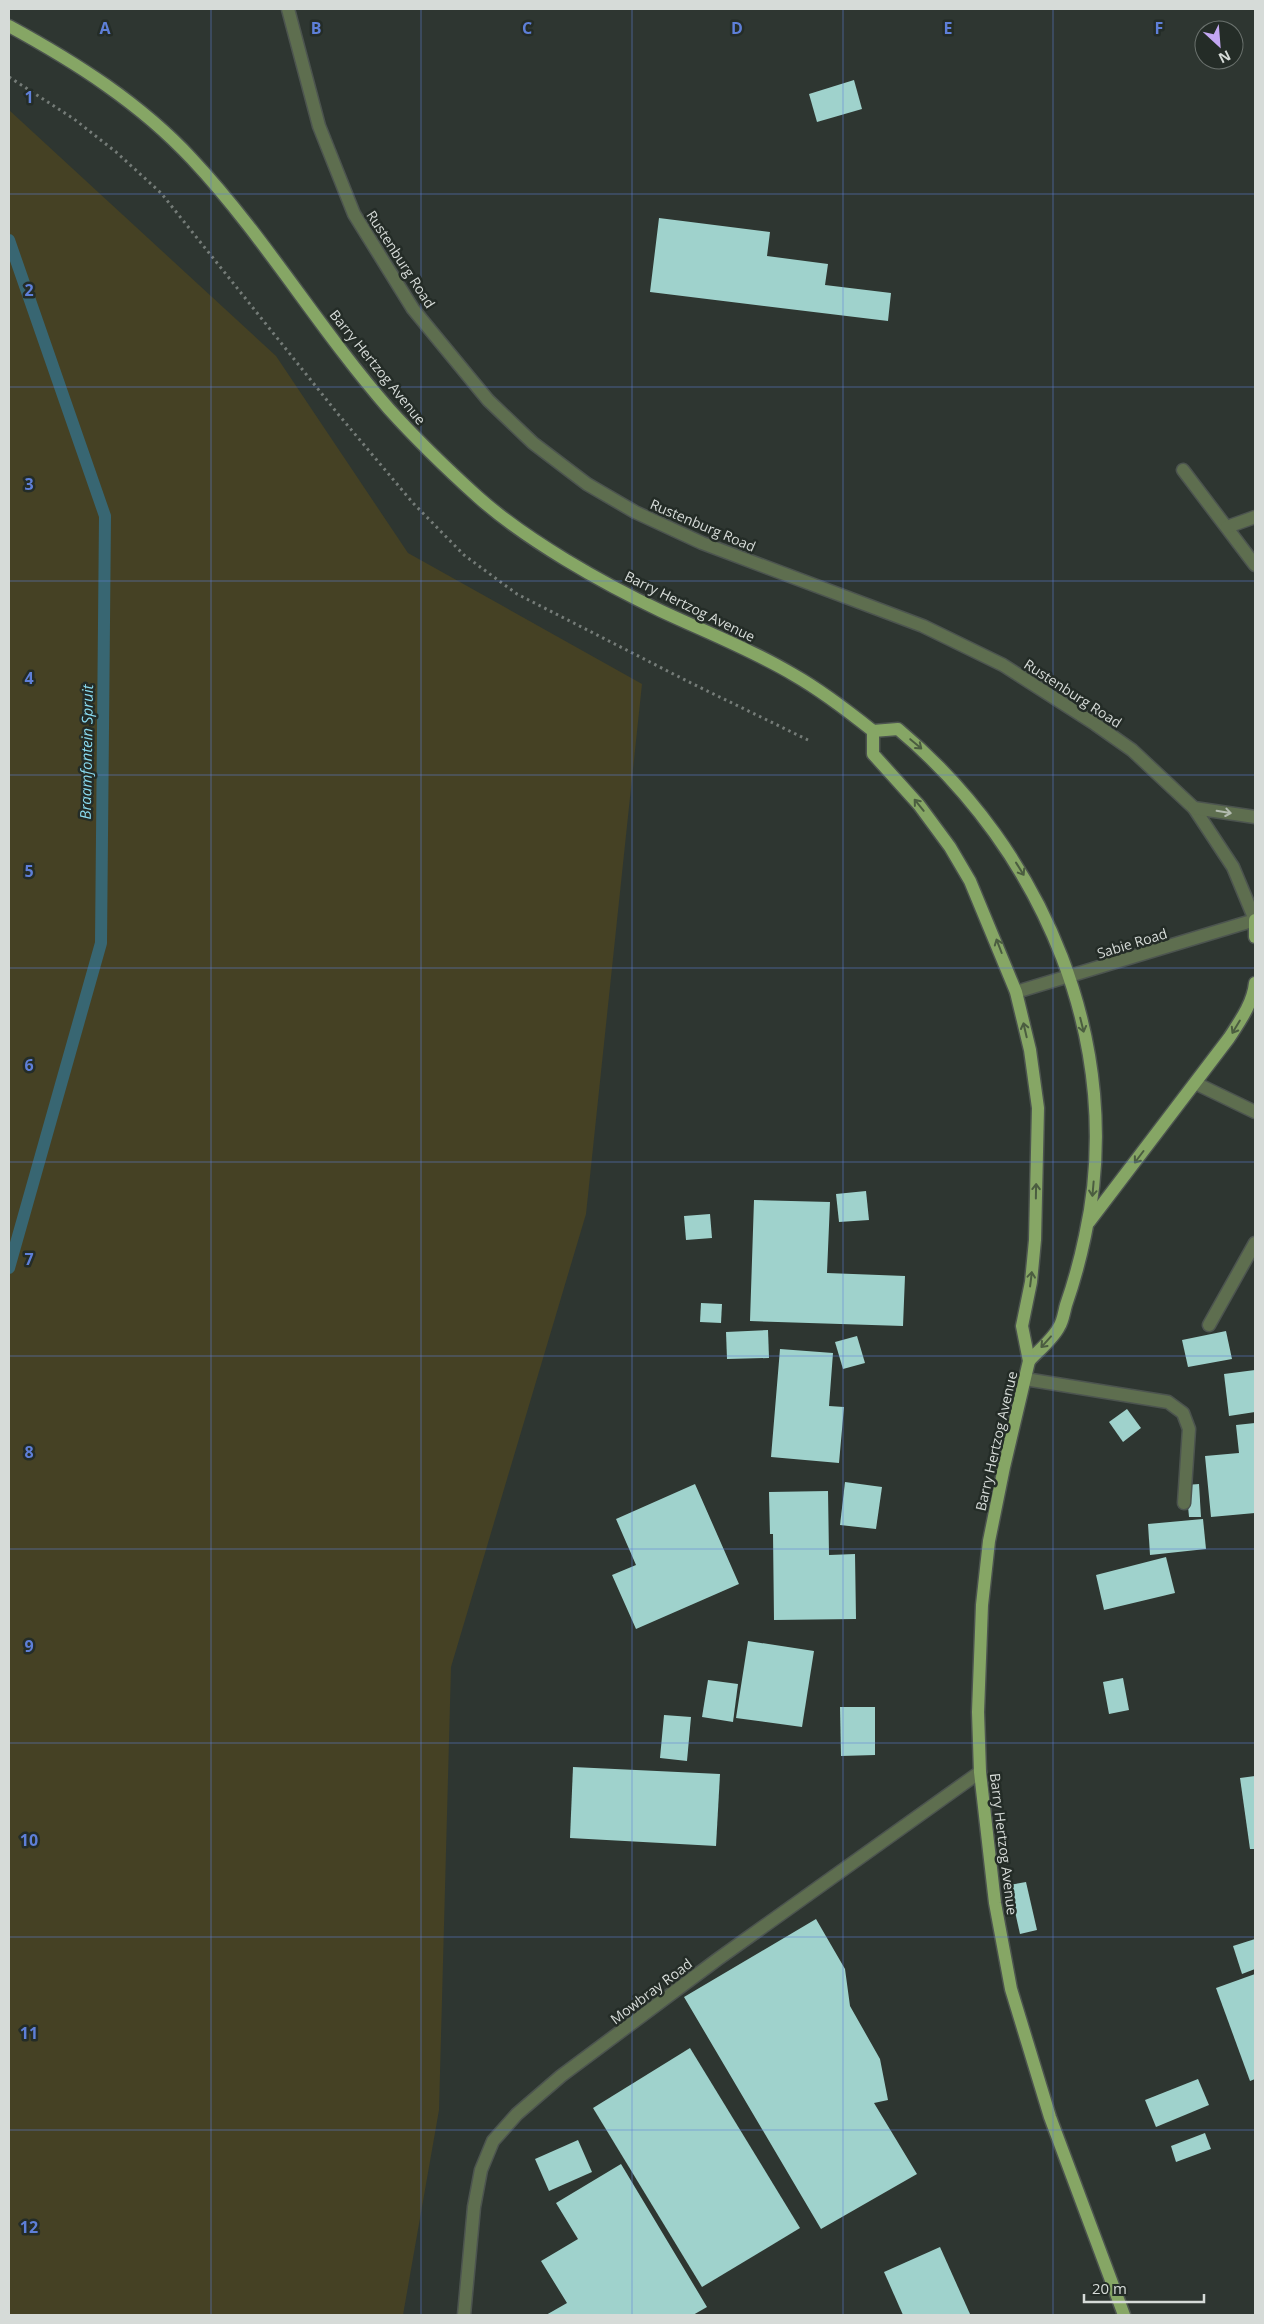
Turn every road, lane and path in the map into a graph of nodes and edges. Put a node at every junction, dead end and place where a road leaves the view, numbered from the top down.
1 (288, 9) edge
2 (9, 26) edge
3 (1183, 470) dead end
4 (1255, 517) edge
5 (1227, 527) junction
6 (1255, 565) edge
7 (873, 731) junction
8 (1194, 808) junction
9 (1255, 817) edge
10 (1255, 920) edge
11 (1255, 937) edge
12 (1070, 977) junction
13 (1255, 983) edge
14 (1016, 992) junction
15 (1195, 1083) junction
16 (1255, 1112) edge
17 (1088, 1223) junction
18 (1255, 1243) edge
19 (1208, 1325) dead end
20 (1029, 1361) junction
21 (1025, 1378) junction
22 (1184, 1503) dead end
23 (980, 1772) junction
24 (464, 2315) edge
25 (1124, 2315) edge

1 - 8 street, Rustenburg Road
2 - 7 main road, Barry Hertzog Avenue
3 - 5 street
4 - 5 street
5 - 6 street
7 -> 12 main road, Barry Hertzog Avenue
14 -> 7 main road, Barry Hertzog Avenue
8 -> 9 street
8 - 10 street, Rustenburg Road
10 - 11 main road
10 - 12 street, Sabie Road
12 - 14 street, Sabie Road
12 -> 17 main road, Barry Hertzog Avenue
13 -> 15 main road
20 -> 14 main road, Barry Hertzog Avenue
15 - 16 street
15 -> 17 main road
17 -> 20 main road, Barry Hertzog Avenue
18 - 19 street
20 - 21 main road, Barry Hertzog Avenue
21 - 22 street
21 - 23 main road, Barry Hertzog Avenue
23 - 24 street, Mowbray Road
23 - 25 main road, Barry Hertzog Avenue

